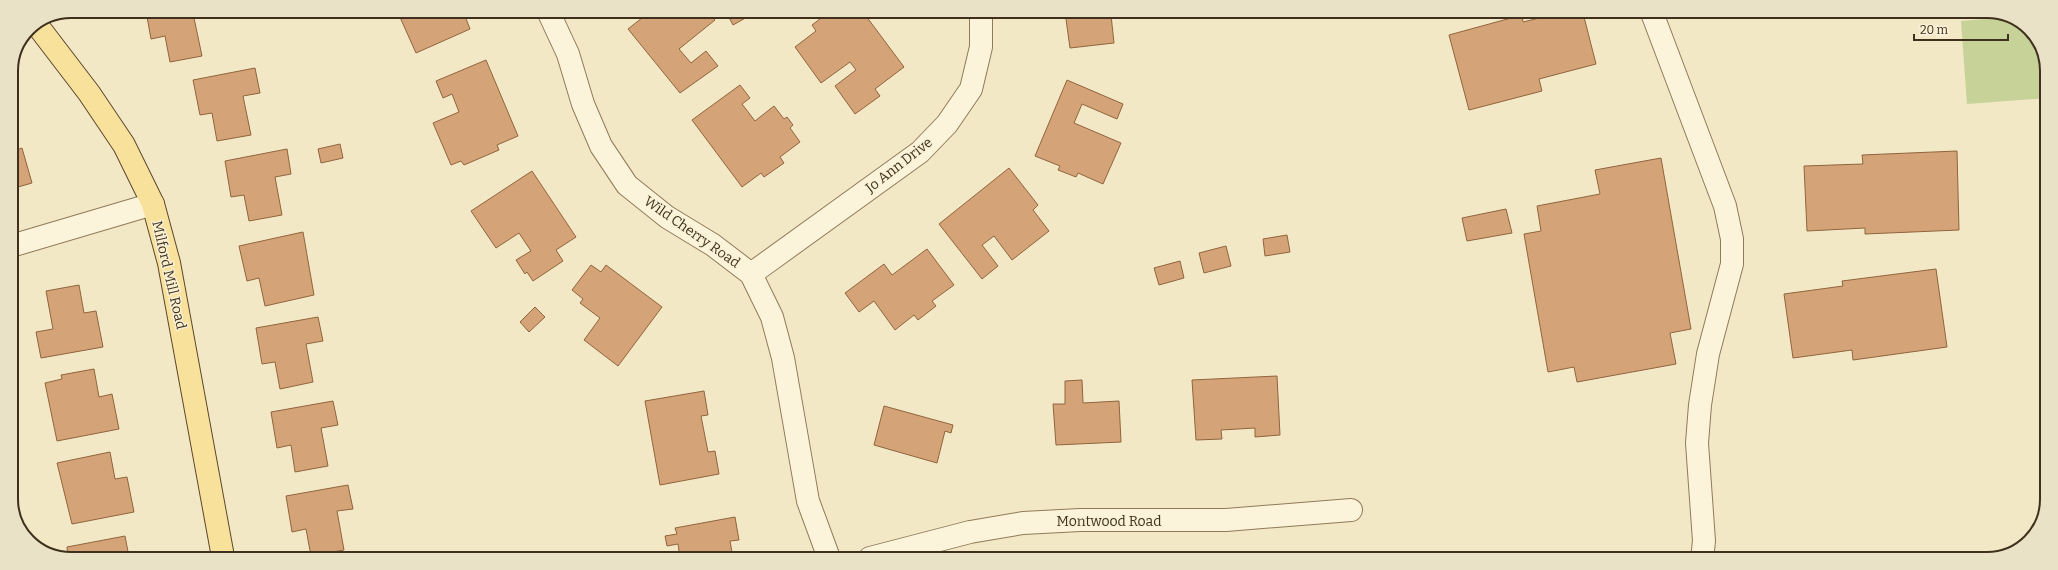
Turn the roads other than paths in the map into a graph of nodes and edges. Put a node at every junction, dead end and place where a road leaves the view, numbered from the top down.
1 (551, 18) edge
2 (981, 18) edge
3 (1654, 18) edge
4 (40, 29) edge
5 (153, 204) junction
6 (18, 244) edge
7 (751, 274) junction
8 (1351, 510) dead end
9 (222, 552) edge
10 (827, 552) edge
11 (893, 552) edge
12 (1703, 552) edge

1 - 7 street, Wild Cherry Road
2 - 7 street, Jo Ann Drive
3 - 12 street
4 - 5 main road, Milford Mill Road
5 - 6 street
5 - 9 main road, Milford Mill Road
7 - 10 street, Wild Cherry Road
8 - 11 street, Montwood Road

